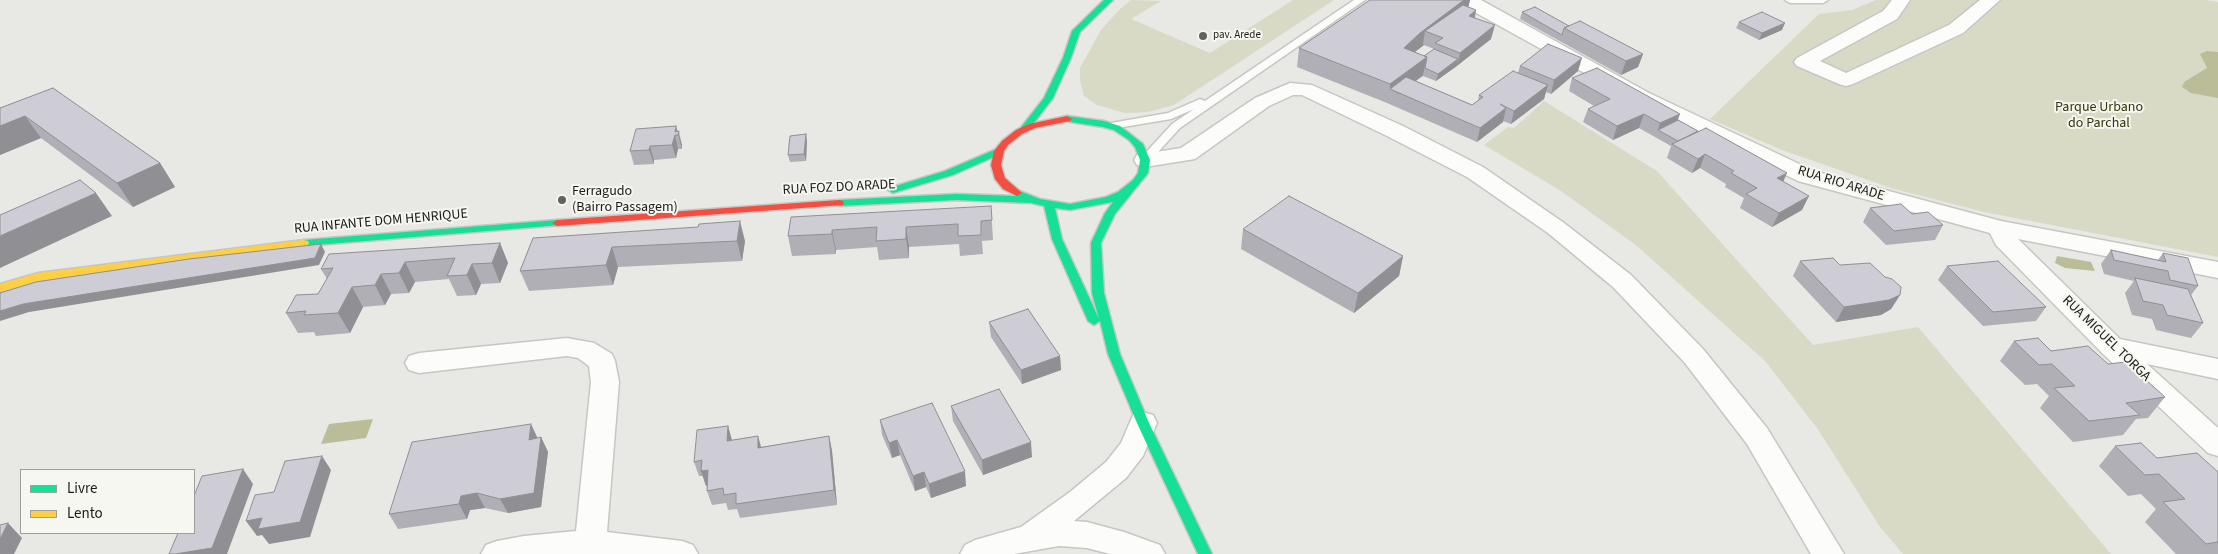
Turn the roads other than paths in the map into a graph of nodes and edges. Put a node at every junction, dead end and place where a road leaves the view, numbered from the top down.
1 (1109, 0) edge
2 (1360, 0) edge
3 (1467, 0) edge
4 (1790, 0) edge
5 (1823, 0) edge
6 (1901, 0) edge
7 (1991, 0) edge
8 (1067, 58) junction
9 (1232, 87) junction
10 (1067, 90) dead end
11 (1074, 106) dead end
12 (1084, 120) junction
13 (1111, 126) junction
14 (1024, 130) junction
15 (999, 151) junction
16 (1144, 160) junction
17 (1127, 190) junction
18 (1030, 200) junction
19 (1049, 205) junction
20 (768, 207) junction
21 (2000, 228) junction
22 (2218, 270) edge
23 (0, 288) edge
24 (2112, 347) junction
25 (1114, 354) junction
26 (418, 363) dead end
27 (2218, 369) edge
28 (1143, 423) junction
29 (2218, 445) edge
30 (1029, 537) junction
31 (590, 543) junction
32 (497, 554) edge
33 (682, 554) edge
34 (976, 554) edge
35 (1149, 554) edge
36 (1205, 554) edge
37 (1828, 554) edge

1 - 8 street, RUA FOZ DO ARADE
2 - 9 lane
3 - 21 street, RUA RIO ARADE
4 - 5 lane
6 - 7 street
8 - 10 street, RUA FOZ DO ARADE
8 - 14 street, RUA FOZ DO ARADE
9 - 13 lane
9 - 16 lane
11 - 12 street
12 - 13 street, RUA FOZ DO ARADE
12 - 14 street, RUA FOZ DO ARADE
13 - 16 street, RUA FOZ DO ARADE
14 - 15 street, RUA FOZ DO ARADE
15 - 18 street, RUA FOZ DO ARADE
15 - 20 street, RUA FOZ DO ARADE
16 - 17 street, RUA FOZ DO ARADE
16 - 37 street
17 - 19 street, RUA FOZ DO ARADE
17 - 25 street
18 - 19 street, RUA FOZ DO ARADE
18 - 20 street, RUA FOZ DO ARADE
19 - 25 street
20 - 23 street, RUA INFANTE DOM HENRIQUE
21 - 22 street, RUA RIO ARADE
21 - 24 street, RUA MIGUEL TORGA
24 - 27 street
24 - 29 street, RUA MIGUEL TORGA
25 - 28 street
26 - 31 street
28 - 30 street
28 - 36 street
30 - 34 street
30 - 35 street
31 - 32 street
31 - 33 street

